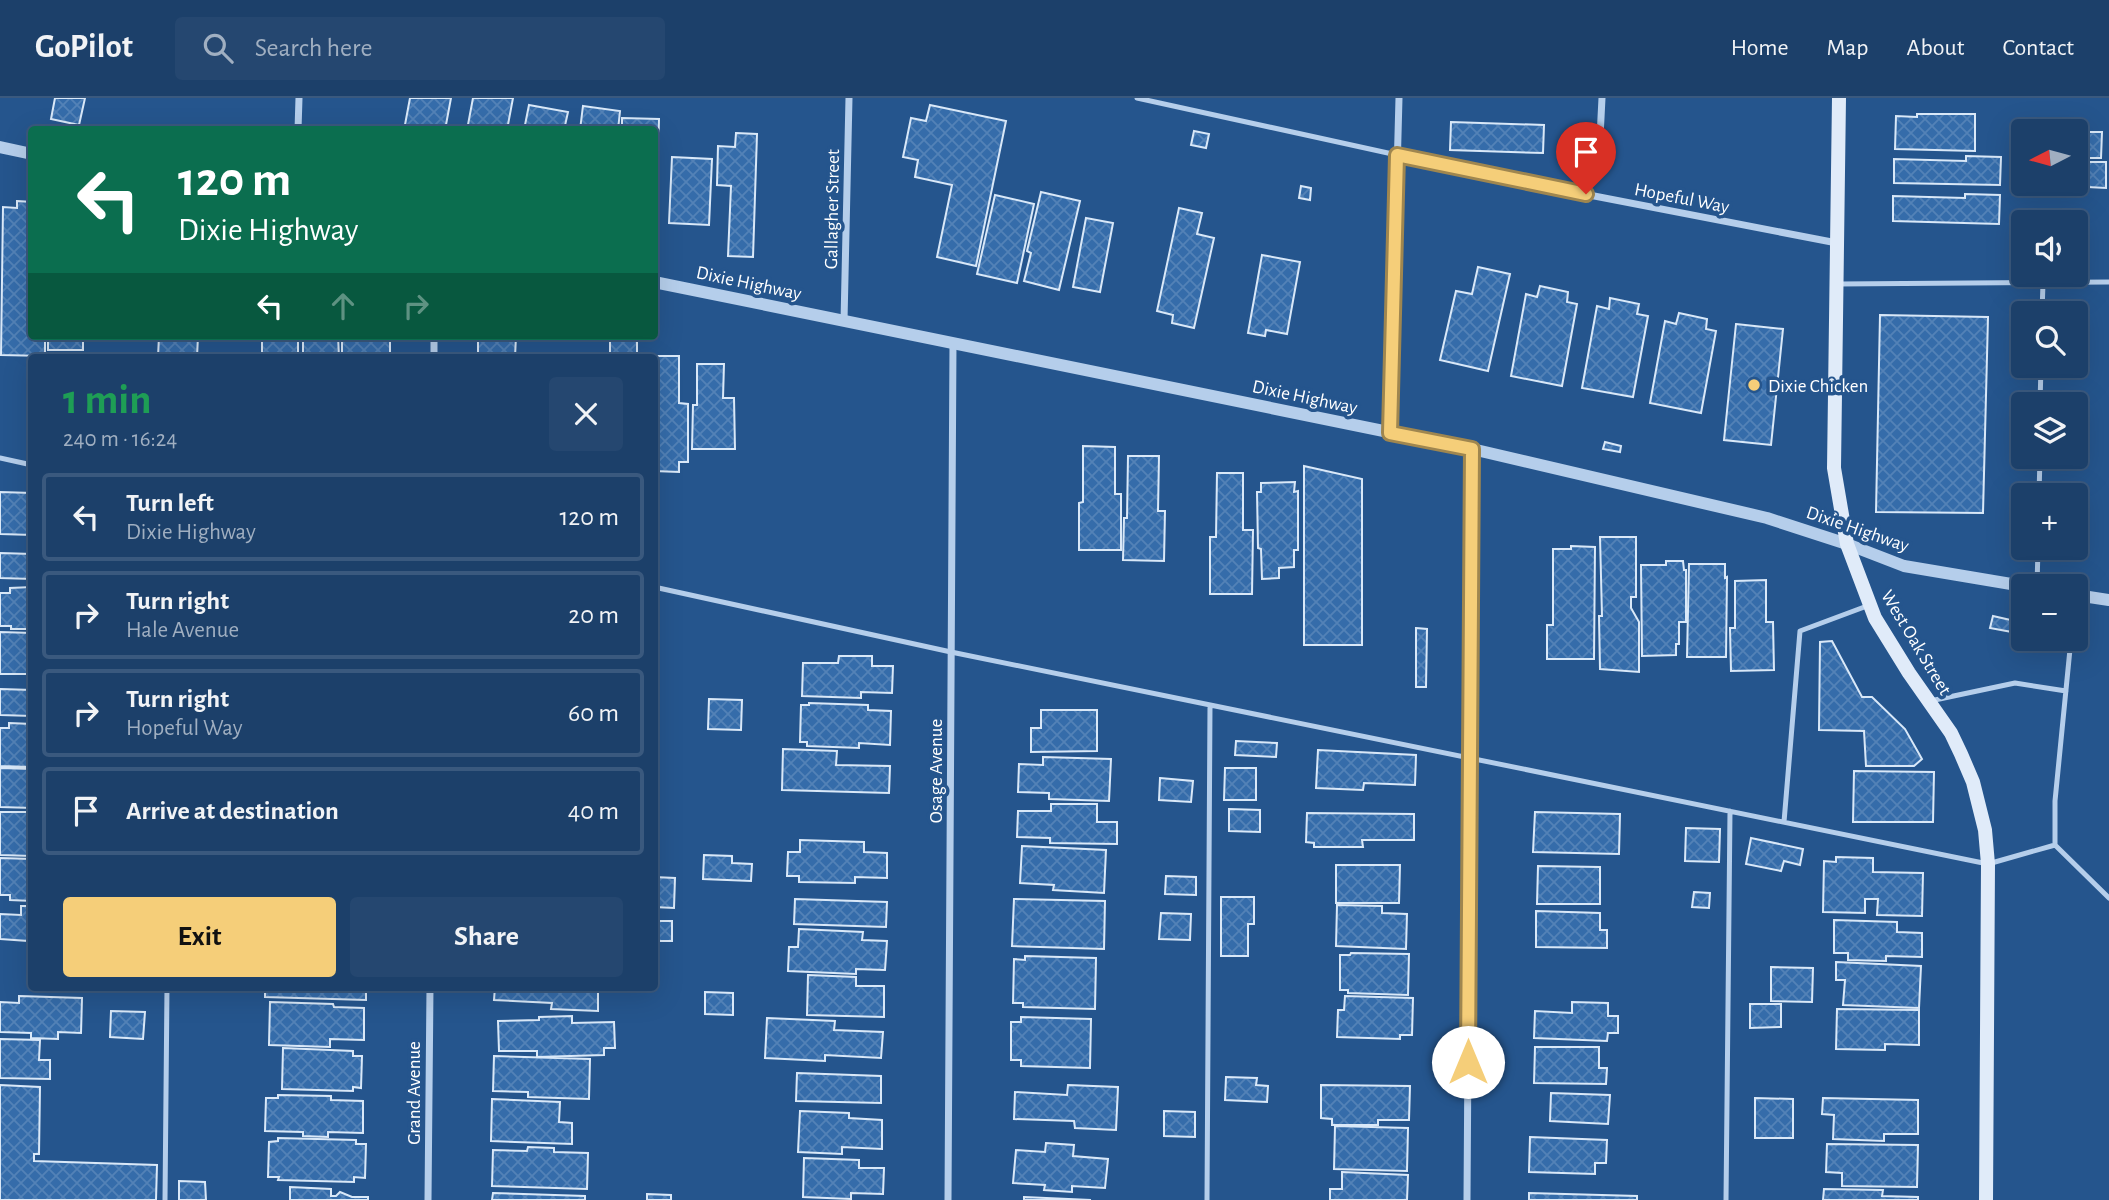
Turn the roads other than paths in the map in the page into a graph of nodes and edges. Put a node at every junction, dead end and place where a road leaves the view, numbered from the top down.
1 (299, 98) edge
2 (849, 98) edge
3 (1137, 98) edge
4 (1399, 98) edge
5 (1602, 98) edge
6 (1839, 98) edge
7 (298, 126) edge
8 (0, 148) edge
9 (28, 153) edge
10 (1397, 155) junction
11 (1586, 194) junction
12 (1838, 243) junction
13 (2088, 282) edge
14 (2109, 282) edge
15 (658, 283) edge
16 (2011, 283) edge
17 (1837, 284) junction
18 (844, 321) junction
19 (953, 343) junction
20 (1390, 433) junction
21 (1472, 449) junction
22 (0, 458) edge
23 (28, 464) edge
24 (1847, 544) junction
25 (2011, 584) edge
26 (658, 588) edge
27 (2088, 598) edge
28 (2109, 600) edge
29 (1869, 605) junction
30 (2070, 651) edge
31 (951, 652) junction
32 (2066, 691) junction
33 (1930, 701) junction
34 (1210, 705) junction
35 (1470, 758) junction
36 (1730, 811) junction
37 (1784, 822) junction
38 (2055, 845) junction
39 (1988, 863) junction
40 (2109, 898) edge
41 (167, 991) edge
42 (430, 991) edge
43 (165, 1200) edge
44 (428, 1200) edge
45 (948, 1200) edge
46 (1207, 1200) edge
47 (1467, 1200) edge
48 (1727, 1200) edge
49 (1986, 1200) edge

1 - 7 street
2 - 18 street, Gallagher Street
3 - 10 lane
4 - 10 street
5 - 11 street
6 - 12 main road, West Oak Street
8 - 9 street
10 - 11 street, Hopeful Way
10 - 20 street
11 - 12 street, Hopeful Way
12 - 17 main road, West Oak Street
13 - 14 lane
15 - 18 street, Dixie Highway
16 - 17 lane
17 - 24 main road, West Oak Street
18 - 19 street, Dixie Highway
19 - 20 street, Dixie Highway
19 - 31 street, Osage Avenue
20 - 21 street, Dixie Highway
21 - 24 street, Dixie Highway
21 - 35 street
22 - 23 lane
24 - 25 street, Dixie Highway
24 - 29 main road, West Oak Street
26 - 31 lane
27 - 28 street
29 - 33 main road, West Oak Street
29 - 37 lane
30 - 32 lane
31 - 34 lane
31 - 45 street, Osage Avenue
32 - 33 lane
32 - 38 lane
33 - 39 main road, West Oak Street
34 - 35 lane
34 - 46 lane
35 - 36 lane
35 - 47 street
36 - 37 lane
36 - 48 lane
37 - 39 lane
38 - 39 lane
38 - 40 lane
39 - 49 main road, West Oak Street
41 - 43 lane
42 - 44 street, Grand Avenue

